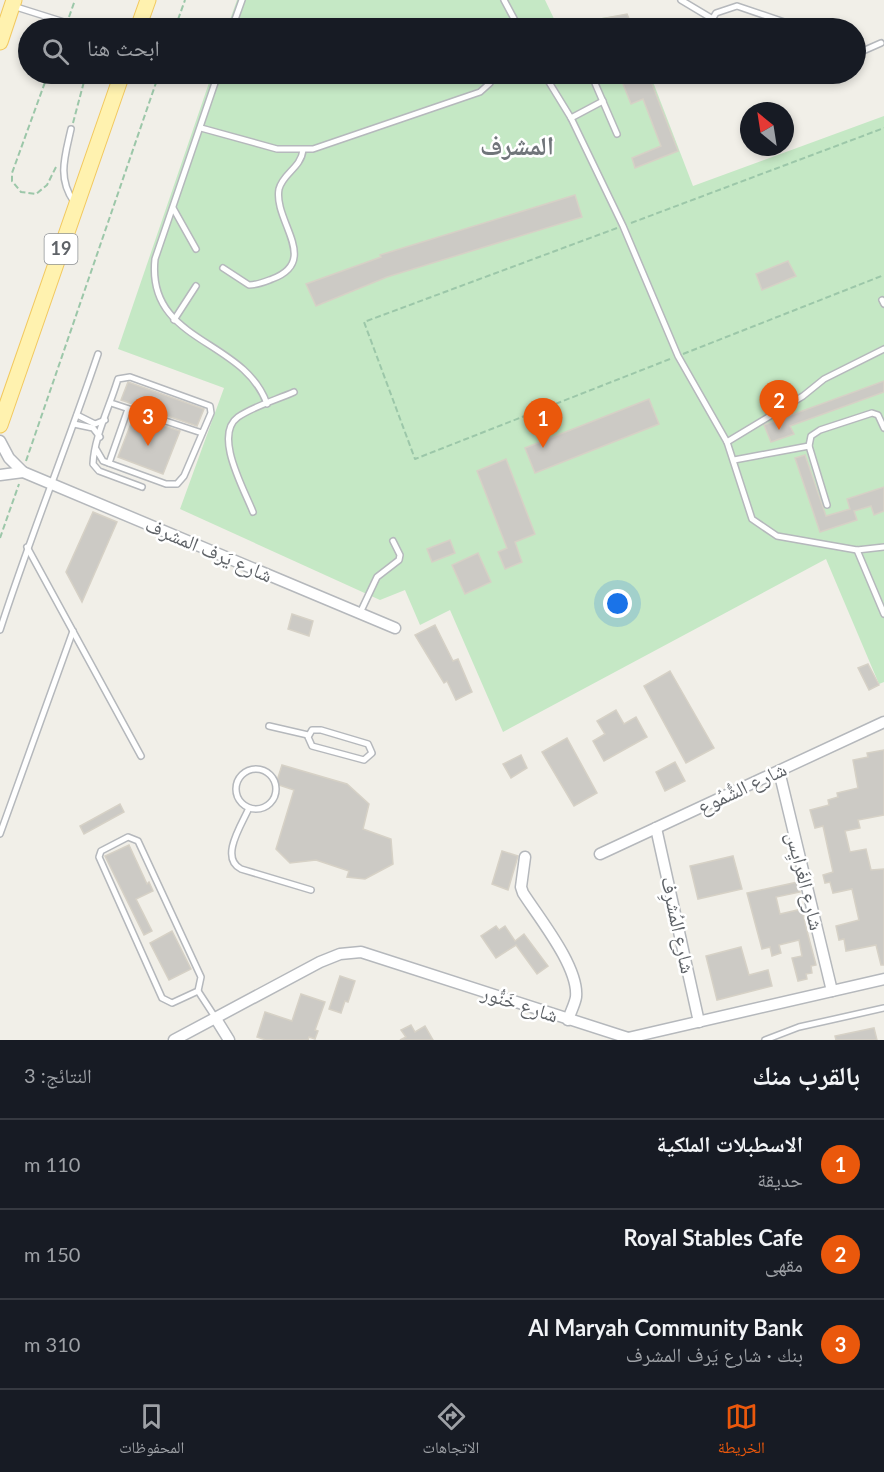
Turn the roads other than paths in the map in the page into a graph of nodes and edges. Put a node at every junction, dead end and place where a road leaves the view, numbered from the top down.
1 (148, 0) edge
2 (242, 0) edge
3 (504, 0) edge
4 (681, 0) edge
5 (13, 3) edge
6 (54, 18) edge
7 (142, 18) edge
8 (236, 18) edge
9 (514, 18) edge
10 (711, 18) joint
11 (772, 18) edge
12 (0, 42) edge
13 (881, 43) dead end
14 (866, 49) edge
15 (119, 84) edge
16 (215, 84) edge
17 (489, 84) edge
18 (550, 84) edge
19 (595, 84) edge
20 (603, 101) junction
21 (571, 118) junction
22 (201, 128) junction
23 (71, 129) road end
24 (617, 134) dead end
25 (303, 150) junction
26 (77, 205) junction
27 (173, 208) junction
28 (196, 249) dead end
29 (223, 268) dead end
30 (196, 286) dead end
31 (174, 320) junction
32 (883, 349) edge
33 (98, 354) dead end
34 (884, 358) edge
35 (294, 392) dead end
36 (111, 403) junction
37 (267, 404) junction
38 (128, 409) junction
39 (77, 415) junction
40 (105, 420) junction
41 (74, 424) junction
42 (0, 425) edge
43 (884, 428) edge
44 (202, 433) junction
45 (100, 438) junction
46 (0, 441) edge
47 (727, 442) junction
48 (809, 446) junction
49 (96, 449) junction
50 (734, 459) junction
51 (110, 463) junction
52 (23, 472) junction
53 (0, 475) edge
54 (50, 484) junction
55 (142, 487) dead end
56 (827, 505) dead end
57 (253, 512) dead end
58 (393, 541) dead end
59 (27, 547) junction
60 (884, 547) edge
61 (857, 550) junction
62 (359, 613) junction
63 (884, 614) edge
64 (395, 628) dead end
65 (0, 630) edge
66 (73, 631) junction
67 (884, 722) edge
68 (269, 726) dead end
69 (308, 735) junction
70 (141, 756) dead end
71 (779, 771) junction
72 (249, 808) junction
73 (656, 828) junction
74 (0, 834) edge
75 (600, 854) dead end
76 (525, 857) dead end
77 (311, 890) dead end
78 (884, 979) edge
79 (198, 991) junction
80 (832, 991) junction
81 (884, 1008) edge
82 (216, 1019) junction
83 (568, 1020) junction
84 (699, 1022) junction
85 (628, 1039) edge
86 (174, 1040) edge
87 (229, 1040) edge
88 (765, 1040) edge

1 - 7 main road
2 - 8 lane
3 - 9 lane
4 - 10 lane
5 - 6 lane
5 - 12 main road
10 - 11 lane
13 - 14 lane
15 - 26 main road, 19
16 - 22 lane
17 - 25 lane
18 - 21 lane
19 - 20 lane
20 - 21 lane
20 - 24 lane
21 - 47 lane
22 - 25 lane
22 - 27 lane
23 - 26 lane
25 - 29 lane
26 - 42 main road, 19
27 - 28 lane
27 - 31 lane
30 - 31 lane
31 - 37 lane
32 - 34 lane
32 - 47 lane
33 - 39 lane
35 - 37 lane
36 - 38 lane
36 - 40 lane
36 - 44 lane
37 - 57 lane
38 - 44 lane
38 - 51 lane
39 - 40 lane
39 - 41 lane
40 - 45 lane
41 - 45 lane
41 - 54 lane
43 - 48 lane
44 - 51 lane
45 - 49 lane
46 - 52 street, شارع يَرف المشرف
47 - 50 lane
48 - 50 lane
48 - 56 lane
49 - 51 lane
49 - 55 lane
50 - 61 lane
52 - 53 street
52 - 54 street, شارع يَرف المشرف
54 - 59 lane
54 - 62 street, شارع يَرف المشرف
58 - 62 lane
59 - 65 lane
59 - 66 lane
60 - 61 lane
61 - 63 lane
62 - 64 street, شارع يَرف المشرف
66 - 70 lane
66 - 74 lane
67 - 71 street, شارع الشُّمُوع
68 - 69 lane
69 - 69 lane
71 - 73 street, شارع الشُّمُوع
71 - 80 street, شارع الغَرايِس
72 - 72 lane
72 - 77 lane
73 - 75 street, شارع الشُّمُوع
73 - 84 street, شارع المُشرِف
76 - 83 street
78 - 80 street, شارع خَنُّور
79 - 79 lane
79 - 82 lane
80 - 84 street, شارع خَنُّور
81 - 88 lane
82 - 83 street, شارع خَنُّور
82 - 86 street, شارع خَنُّور
82 - 87 street
83 - 85 street, شارع خَنُّور
84 - 85 street, شارع خَنُّور

